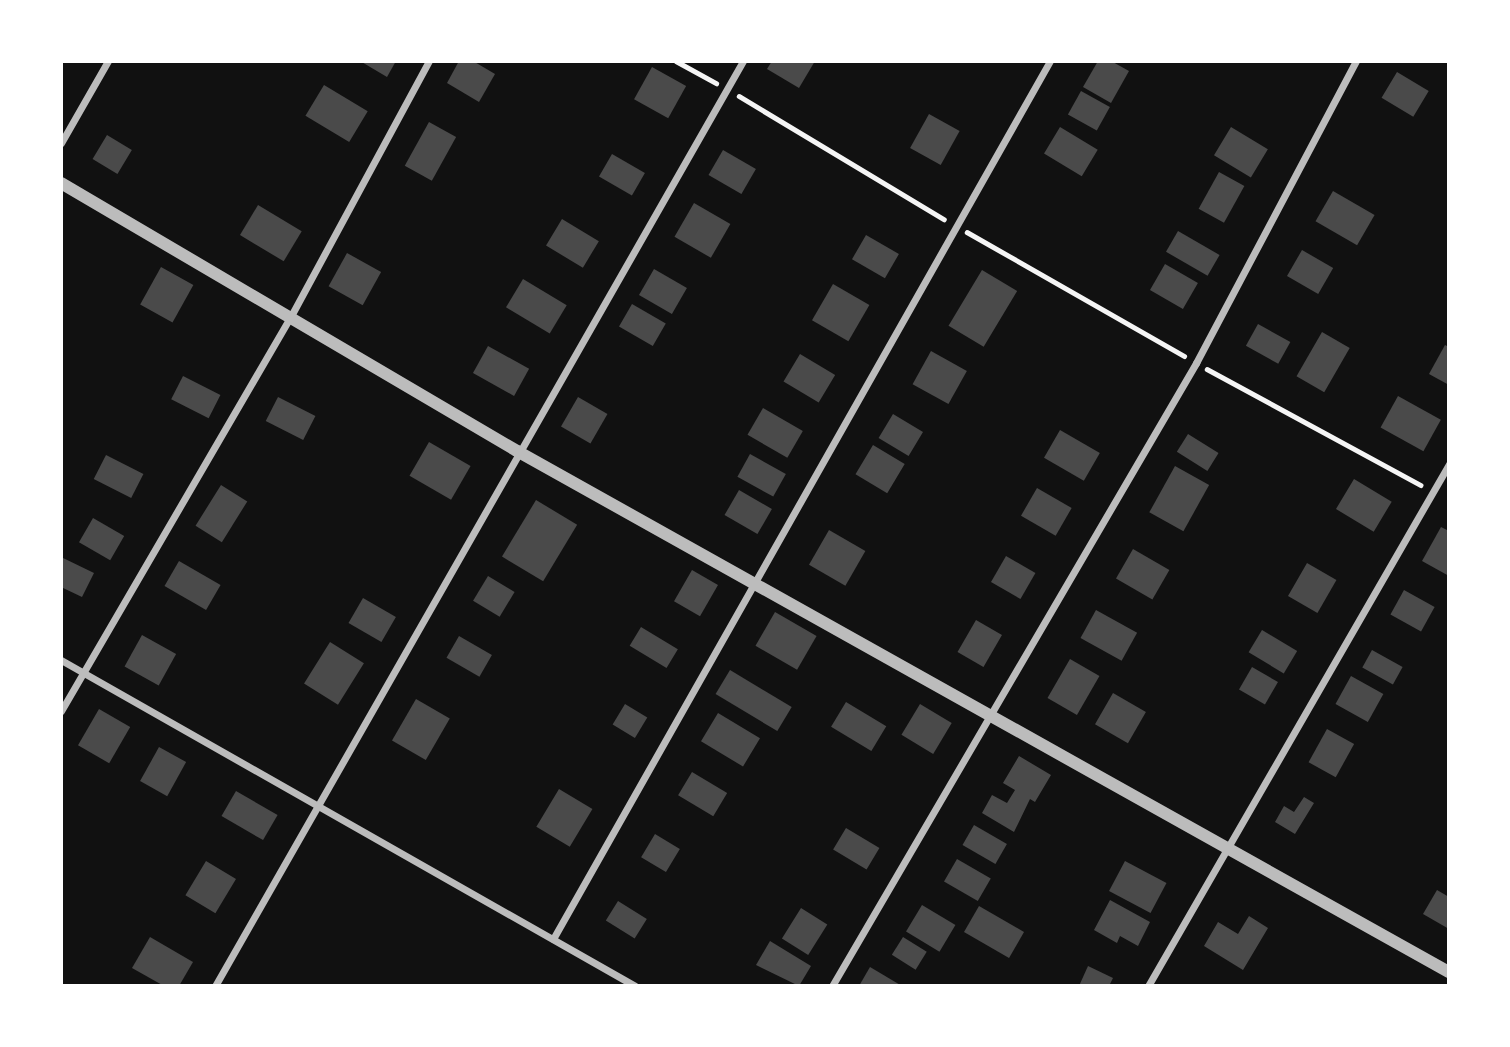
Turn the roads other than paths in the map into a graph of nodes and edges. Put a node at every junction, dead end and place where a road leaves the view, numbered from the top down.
1 (108, 61) edge
2 (429, 61) edge
3 (743, 61) edge
4 (1050, 61) edge
5 (1356, 61) edge
6 (61, 143) edge
7 (61, 183) edge
8 (291, 316) junction
9 (517, 451) junction
10 (1449, 464) edge
11 (753, 584) junction
12 (61, 660) edge
13 (84, 673) junction
14 (61, 711) edge
15 (988, 718) junction
16 (319, 806) junction
17 (1225, 846) junction
18 (553, 939) junction
19 (1449, 972) edge
20 (215, 986) edge
21 (635, 986) edge
22 (832, 986) edge
23 (1148, 986) edge

1 - 6 street
2 - 8 street
3 - 9 street
4 - 11 street
5 - 15 street
7 - 8 street
8 - 9 street
8 - 13 street
9 - 11 street
9 - 16 street
10 - 17 street
11 - 15 street
11 - 18 street
12 - 13 street
13 - 14 street
13 - 16 street
15 - 17 street
15 - 22 street
16 - 18 street
16 - 20 street
17 - 19 street
17 - 23 street
18 - 21 street

